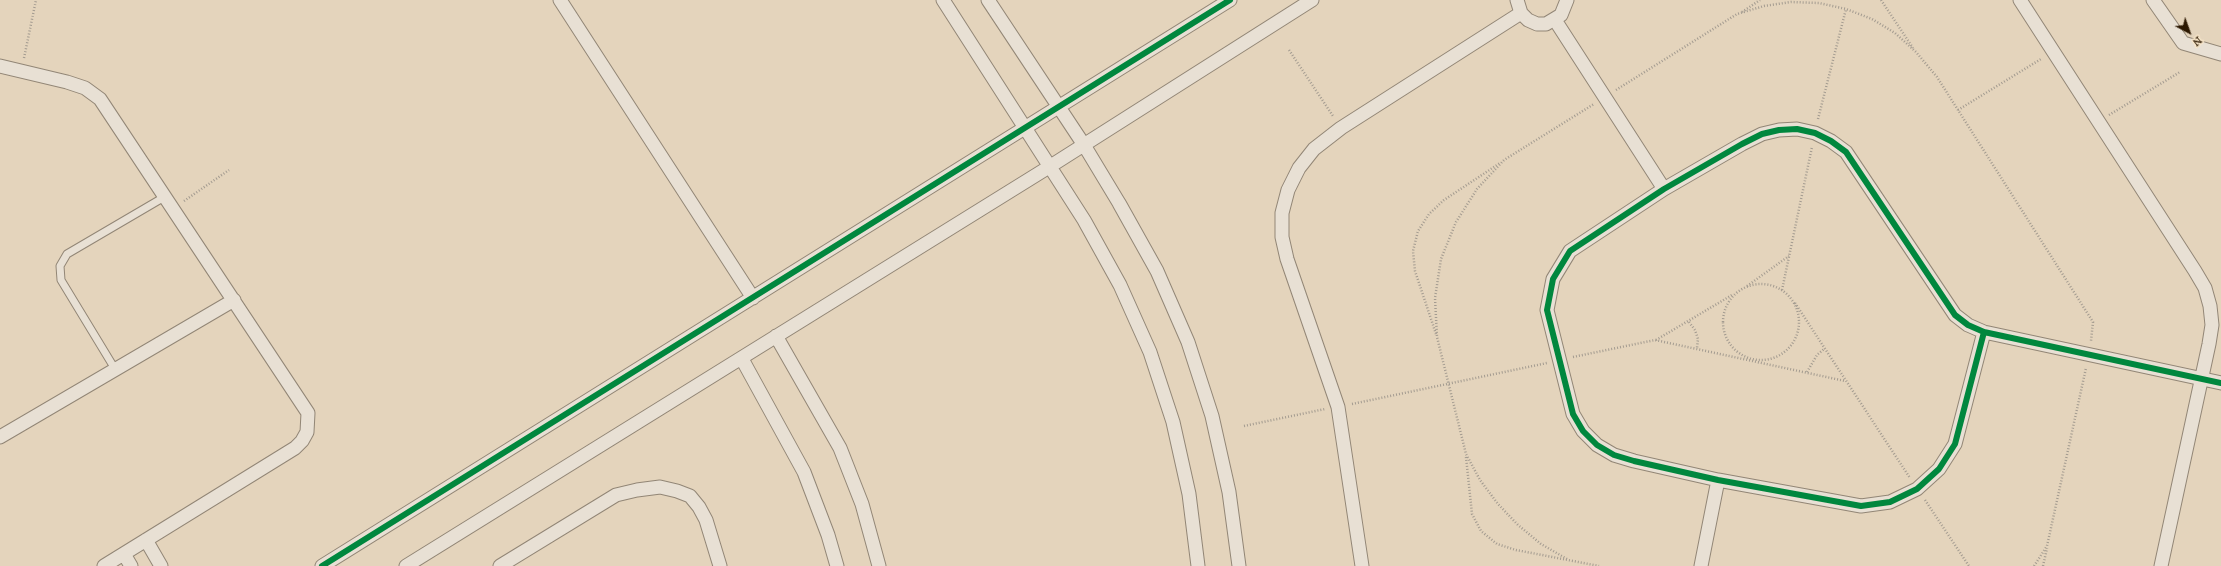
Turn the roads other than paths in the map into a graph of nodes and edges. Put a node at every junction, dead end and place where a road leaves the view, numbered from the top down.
1 (560, 0) edge
2 (943, 0) edge
3 (988, 0) edge
4 (1230, 0) edge
5 (1312, 0) edge
6 (1517, 0) edge
7 (1566, 0) edge
8 (2020, 0) edge
9 (2153, 0) edge
10 (1521, 13) junction
11 (1555, 20) junction
12 (2221, 54) edge
13 (0, 66) edge
14 (1059, 108) junction
15 (1026, 129) junction
16 (1084, 145) junction
17 (1049, 167) junction
18 (1664, 189) junction
19 (166, 196) junction
20 (753, 298) junction
21 (234, 300) junction
22 (1984, 332) junction
23 (776, 336) junction
24 (742, 359) junction
25 (115, 370) junction
26 (2202, 378) junction
27 (2221, 383) edge
28 (0, 437) edge
29 (1718, 480) junction
30 (146, 540) junction
31 (124, 554) junction
32 (104, 566) edge
33 (131, 566) edge
34 (161, 566) edge
35 (322, 566) edge
36 (406, 566) edge
37 (500, 566) edge
38 (720, 566) edge
39 (837, 566) edge
40 (879, 566) edge
41 (1198, 566) edge
42 (1239, 566) edge
43 (1362, 566) edge
44 (1700, 566) edge
45 (2161, 566) edge

1 - 20 street
2 - 15 street
3 - 14 street
4 - 14 street
5 - 16 street
6 - 10 street
7 - 11 street
8 - 26 street
9 - 12 street
10 - 11 street
10 - 43 street
11 - 18 street
13 - 19 street
14 - 15 street
14 - 16 street
15 - 17 street
15 - 20 street
16 - 17 street
16 - 42 street
17 - 23 street
17 - 41 street
18 - 22 street
18 - 29 street
19 - 21 street
19 - 25 lane
20 - 35 street
21 - 25 street
21 - 30 street
22 - 26 street
22 - 29 street
23 - 24 street
23 - 40 street
24 - 36 street
24 - 39 street
25 - 28 street
26 - 27 street
26 - 45 street
29 - 44 street
30 - 31 street
30 - 34 street
31 - 32 street
31 - 33 street
37 - 38 street

